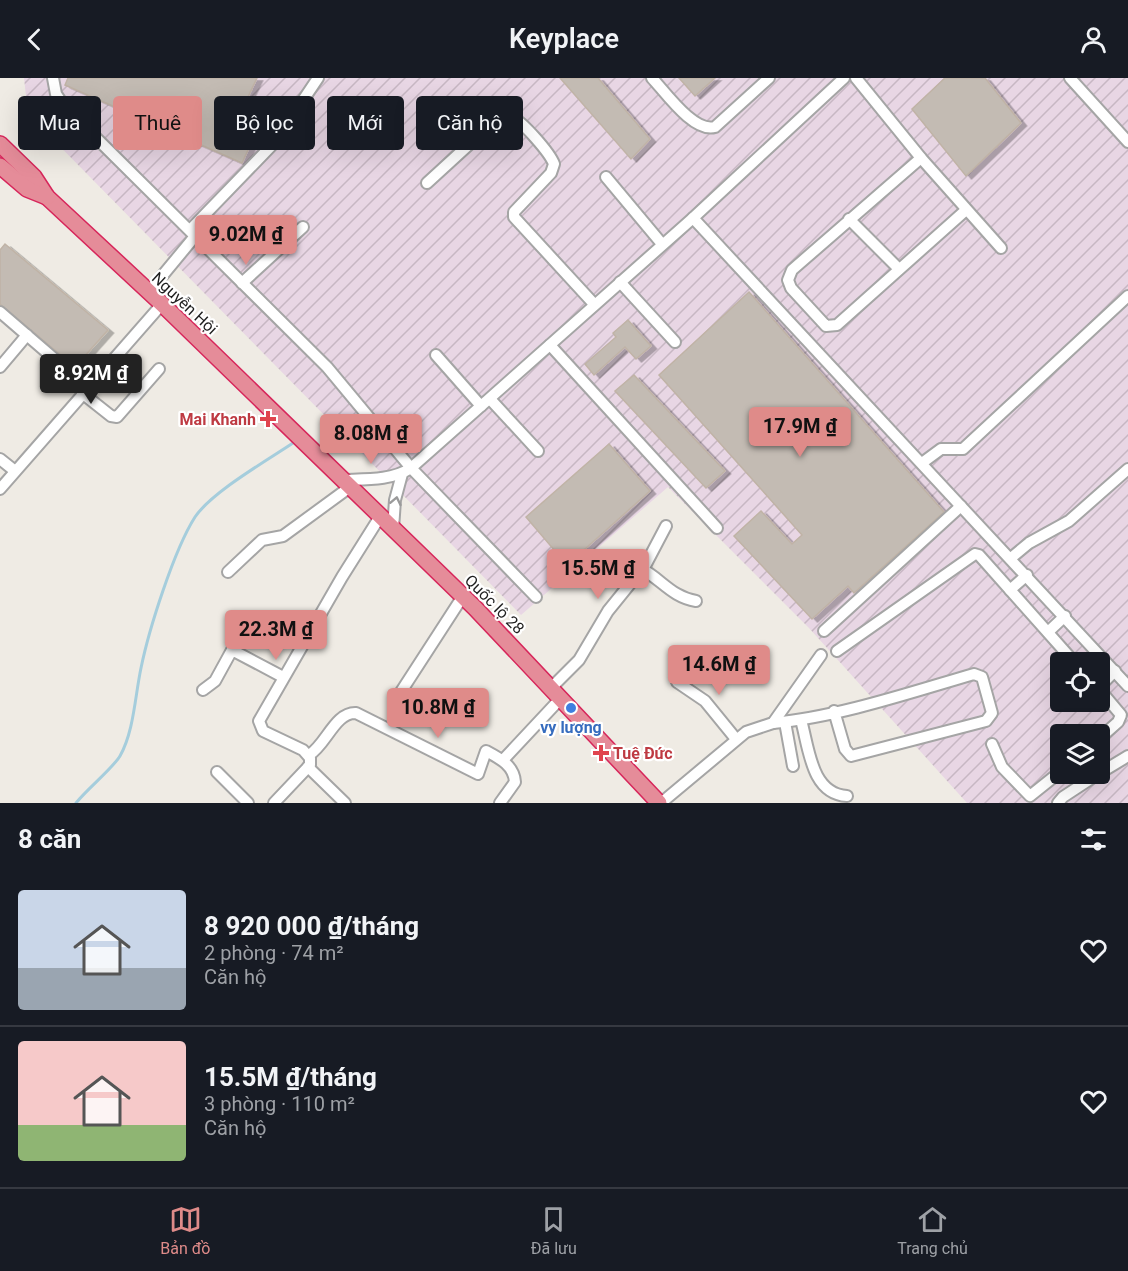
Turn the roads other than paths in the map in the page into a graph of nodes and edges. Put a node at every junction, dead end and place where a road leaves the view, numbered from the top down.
1 (53, 78) edge
2 (318, 78) edge
3 (652, 78) edge
4 (769, 78) edge
5 (844, 78) edge
6 (856, 78) edge
7 (1070, 78) edge
8 (0, 133) edge
9 (1128, 142) edge
10 (0, 144) edge
11 (921, 158) junction
12 (0, 166) edge
13 (0, 175) edge
14 (606, 177) dead end
15 (31, 183) junction
16 (427, 183) dead end
17 (966, 210) junction
18 (693, 218) junction
19 (849, 219) junction
20 (303, 227) dead end
21 (193, 232) junction
22 (662, 244) junction
23 (1001, 248) dead end
24 (898, 268) junction
25 (620, 282) junction
26 (242, 283) junction
27 (148, 293) junction
28 (1128, 296) edge
29 (162, 304) junction
30 (594, 304) junction
31 (0, 312) edge
32 (27, 335) junction
33 (675, 342) dead end
34 (550, 345) junction
35 (436, 355) dead end
36 (0, 367) edge
37 (159, 369) dead end
38 (85, 390) junction
39 (485, 402) junction
40 (298, 437) joint
41 (538, 451) dead end
42 (0, 459) edge
43 (922, 463) junction
44 (1128, 469) edge
45 (15, 471) junction
46 (407, 471) junction
47 (346, 483) junction
48 (0, 489) edge
49 (961, 506) junction
50 (381, 515) junction
51 (666, 526) dead end
52 (717, 528) dead end
53 (393, 529) junction
54 (999, 545) junction
55 (1011, 558) junction
56 (982, 559) junction
57 (642, 569) junction
58 (228, 572) dead end
59 (1027, 574) junction
60 (1010, 590) junction
61 (463, 596) junction
62 (536, 597) dead end
63 (696, 602) dead end
64 (1065, 616) junction
65 (824, 631) dead end
66 (1048, 632) junction
67 (837, 651) dead end
68 (1065, 652) edge
69 (821, 655) dead end
70 (1115, 671) junction
71 (283, 677) junction
72 (1110, 677) edge
73 (677, 682) dead end
74 (1128, 686) edge
75 (203, 690) dead end
76 (556, 693) junction
77 (395, 701) dead end
78 (1110, 701) edge
79 (834, 711) junction
80 (801, 720) junction
81 (779, 722) junction
82 (1110, 728) edge
83 (736, 740) junction
84 (992, 744) dead end
85 (309, 755) junction
86 (1128, 756) edge
87 (503, 760) junction
88 (793, 766) dead end
89 (308, 767) junction
90 (1110, 767) edge
91 (217, 772) dead end
92 (1050, 780) edge
93 (1083, 784) edge
94 (847, 796) dead end
95 (248, 803) edge
96 (274, 803) edge
97 (345, 803) edge
98 (500, 803) edge
99 (660, 803) edge
100 (1058, 803) edge

1 - 21 street
2 - 21 street
3 - 4 street
5 - 18 street
6 - 11 street
7 - 9 street
8 - 15 highway
10 - 15 highway, Nguyễn Hội
11 - 17 street
11 - 19 street
12 - 15 highway, Nguyễn Hội
13 - 15 highway
14 - 22 street
15 - 27 highway, Nguyễn Hội
16 - 30 street
17 - 23 street
17 - 24 street
18 - 22 street
18 - 43 street
19 - 24 street
19 - 24 street
20 - 26 street
21 - 26 street
21 - 27 street
22 - 25 street
25 - 30 street
25 - 33 street
26 - 46 street
27 - 29 highway, Nguyễn Hội
28 - 43 street
29 - 38 street
29 - 40 highway, Nguyễn Hội
30 - 34 street
31 - 32 street
32 - 36 street
32 - 38 street
34 - 39 street
34 - 52 street
35 - 39 street
37 - 38 street
38 - 45 street
39 - 41 street
39 - 46 street
40 - 47 highway, Quốc lộ 28
42 - 45 street
43 - 49 street
44 - 55 street
45 - 48 street
46 - 47 street
53 -> 46 street
46 - 62 street
47 - 50 highway, Quốc lộ 28
47 - 58 street
49 - 54 street
49 - 65 street
50 - 53 highway, Quốc lộ 28
50 - 71 street
51 - 57 street
53 - 61 highway, Quốc lộ 28
54 - 55 street
54 - 56 street
55 - 59 street
56 - 60 street
56 - 67 street
57 - 63 street
57 - 76 street
59 - 60 street
59 - 64 street
60 - 66 street
61 - 76 highway, Quốc lộ 28
61 - 77 street
64 - 66 street
64 - 70 street
66 - 68 street
69 - 81 street
70 - 72 street
70 - 74 street
71 - 75 street
71 - 85 street
73 - 83 street
76 - 87 street
76 - 99 highway, Quốc lộ 28
78 - 82 street
79 - 79 street
79 - 80 street
80 - 81 street
80 - 94 street
81 - 83 street
81 - 88 street
83 - 99 street
84 - 92 street
85 - 87 street
85 - 89 street
86 - 90 street
87 - 98 street
89 - 96 street
89 - 97 street
91 - 95 street
93 - 100 street

